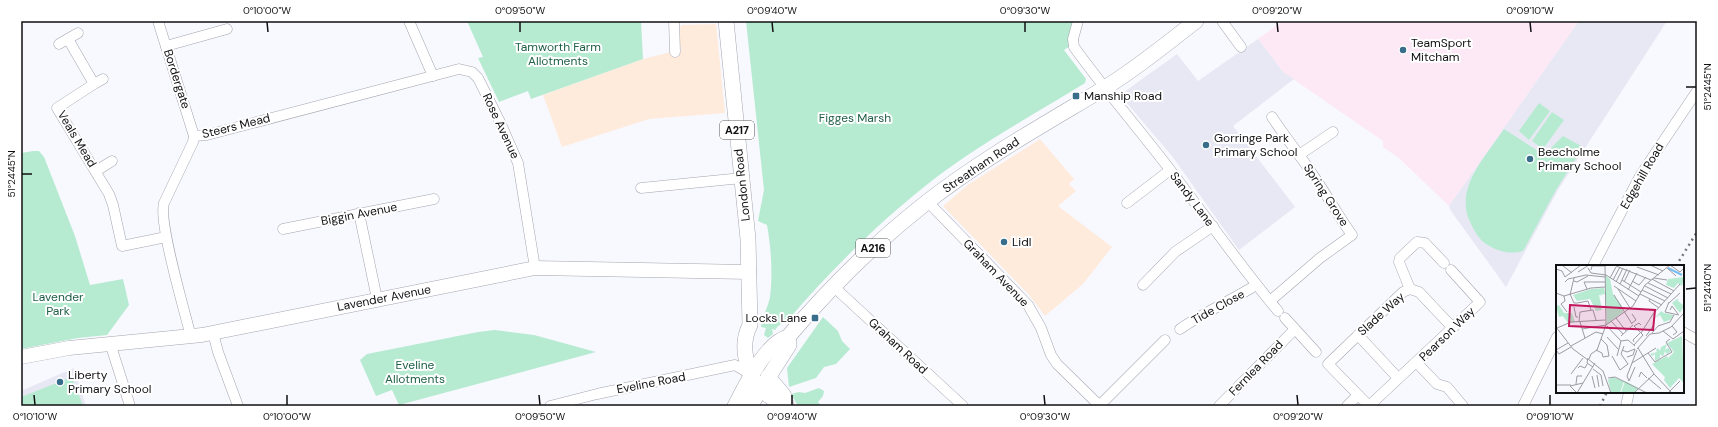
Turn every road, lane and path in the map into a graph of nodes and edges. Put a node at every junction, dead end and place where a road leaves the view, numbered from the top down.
1 (158, 21) edge
2 (409, 21) edge
3 (674, 21) edge
4 (726, 21) edge
5 (1078, 21) edge
6 (1196, 21) edge
7 (1222, 21) edge
8 (227, 29) dead end
9 (78, 33) dead end
10 (166, 46) junction
11 (1241, 47) dead end
12 (674, 52) dead end
13 (459, 70) joint
14 (433, 76) junction
15 (103, 79) dead end
16 (94, 84) junction
17 (1101, 84) junction
18 (1697, 91) edge
19 (1272, 117) dead end
20 (1333, 132) dead end
21 (194, 136) junction
22 (1299, 155) junction
23 (112, 161) dead end
24 (1170, 170) junction
25 (96, 171) junction
26 (742, 178) junction
27 (641, 188) dead end
28 (434, 199) dead end
29 (927, 201) junction
30 (1127, 203) dead end
31 (359, 213) junction
32 (1213, 226) junction
33 (283, 229) dead end
34 (166, 237) junction
35 (1594, 265) edge
36 (535, 268) junction
37 (749, 272) junction
38 (1143, 285) dead end
39 (833, 286) junction
40 (1256, 286) junction
41 (1410, 289) junction
42 (377, 299) junction
43 (1270, 301) junction
44 (1453, 328) junction
45 (1180, 329) dead end
46 (1294, 330) junction
47 (213, 333) junction
48 (1684, 333) edge
49 (1358, 334) junction
50 (191, 337) junction
51 (788, 337) junction
52 (1166, 340) dead end
53 (1556, 340) edge
54 (1697, 340) edge
55 (110, 343) junction
56 (1316, 352) dead end
57 (21, 356) edge
58 (1416, 363) junction
59 (754, 368) junction
60 (768, 376) junction
61 (1398, 378) junction
62 (760, 390) junction
63 (1629, 393) edge
64 (1358, 395) junction
65 (234, 405) edge
66 (130, 406) edge
67 (550, 406) edge
68 (734, 406) edge
69 (750, 406) edge
70 (786, 406) edge
71 (963, 406) edge
72 (1099, 406) edge
73 (1219, 406) edge
74 (1347, 406) edge
75 (1369, 406) edge
76 (1463, 406) edge
77 (1523, 406) edge
78 (1626, 406) edge

1 - 10 street, Bordergate
2 - 14 street
3 - 12 street
4 - 26 main road, London Road / A217
5 - 17 street
6 - 17 main road, Streatham Road / A216
7 - 11 street
8 - 10 street
9 - 16 street
10 - 21 street, Bordergate
13 - 14 street, Steers Mead
13 - 36 street, Rose Avenue
14 - 21 street, Steers Mead
15 - 16 street, Veals Mead
16 - 25 street, Veals Mead
17 - 24 street, Sandy Lane
17 - 29 main road, Streatham Road / A216
18 - 35 street, Edgehill Road
19 - 22 street, Spring Grove
20 - 22 street
21 - 34 street, Steers Mead
22 - 43 street, Spring Grove
23 - 25 street, Veals Mead
24 - 30 street
24 - 32 street, Sandy Lane
25 - 34 street, Veals Mead
26 - 27 street
26 - 37 main road, London Road / A217
28 - 31 street, Biggin Avenue
29 - 39 main road, Streatham Road / A216
29 - 72 street, Graham Avenue
31 - 33 street, Biggin Avenue
31 - 42 street
32 - 38 street
32 - 40 street, Sandy Lane
34 - 50 street, Steers Mead
36 - 37 street, Lavender Avenue
36 - 42 street, Lavender Avenue
37 - 59 main road, London Road / A217
39 - 51 main road, Streatham Road / A216
39 - 71 street, Graham Road
40 - 43 street, Sandy Lane
40 - 45 street, Tide Close
41 - 44 street, Slade Way
41 - 44 street, Pearson Way
41 - 49 street, Slade Way
42 - 47 street, Lavender Avenue
43 - 46 street, Sandy Lane
44 - 58 street, Pearson Way
46 - 56 street, Sandy Lane
46 - 73 street, Fernlea Road
47 - 50 street, Lavender Avenue
47 - 65 street
48 - 54 street
49 - 61 street
49 - 64 street, Slade Way
50 - 55 street, Lavender Avenue
51 - 59 main road, Streatham Road / A216
51 - 60 main road, Streatham Road / A216
52 - 72 street
53 - 77 street
55 - 57 street, Lavender Avenue
55 - 66 street
58 - 61 street, Pearson Way
58 - 76 street
59 - 60 main road
59 - 62 main road
59 - 67 street, Eveline Road
59 - 68 main road
60 - 62 main road, Streatham Road
60 - 70 street
61 - 75 street, Pearson Way
62 - 69 main road
62 - 70 street
63 - 78 street
64 - 74 street
64 - 75 street

